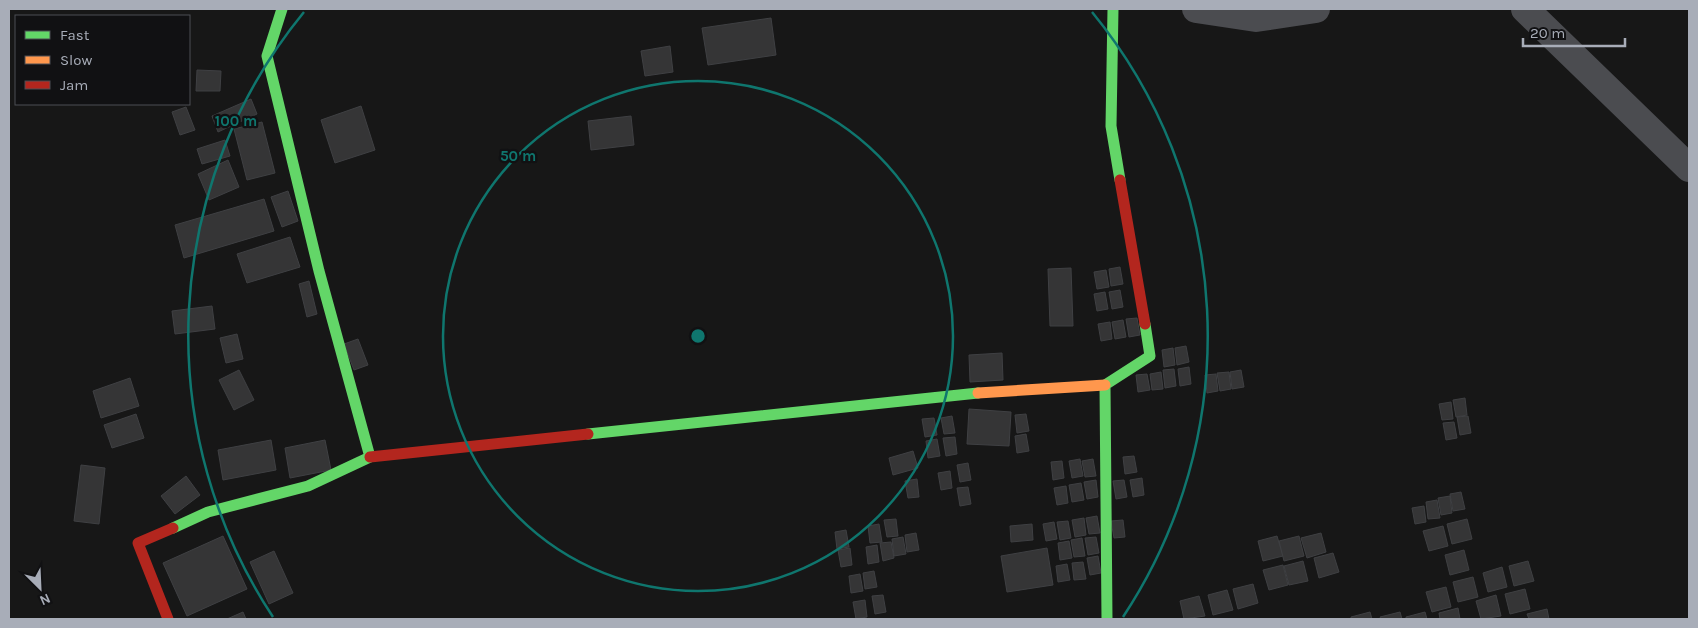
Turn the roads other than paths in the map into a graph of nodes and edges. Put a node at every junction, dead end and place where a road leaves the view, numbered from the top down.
1 (282, 9) edge
2 (1113, 9) edge
3 (1196, 9) edge
4 (1316, 9) edge
5 (1525, 9) edge
6 (1689, 168) edge
7 (1105, 385) junction
8 (370, 457) junction
9 (168, 619) edge
10 (1107, 619) edge

1 - 8 street
2 - 7 street
3 - 4 street
5 - 6 street
7 - 8 street
7 - 10 street
8 - 9 street

